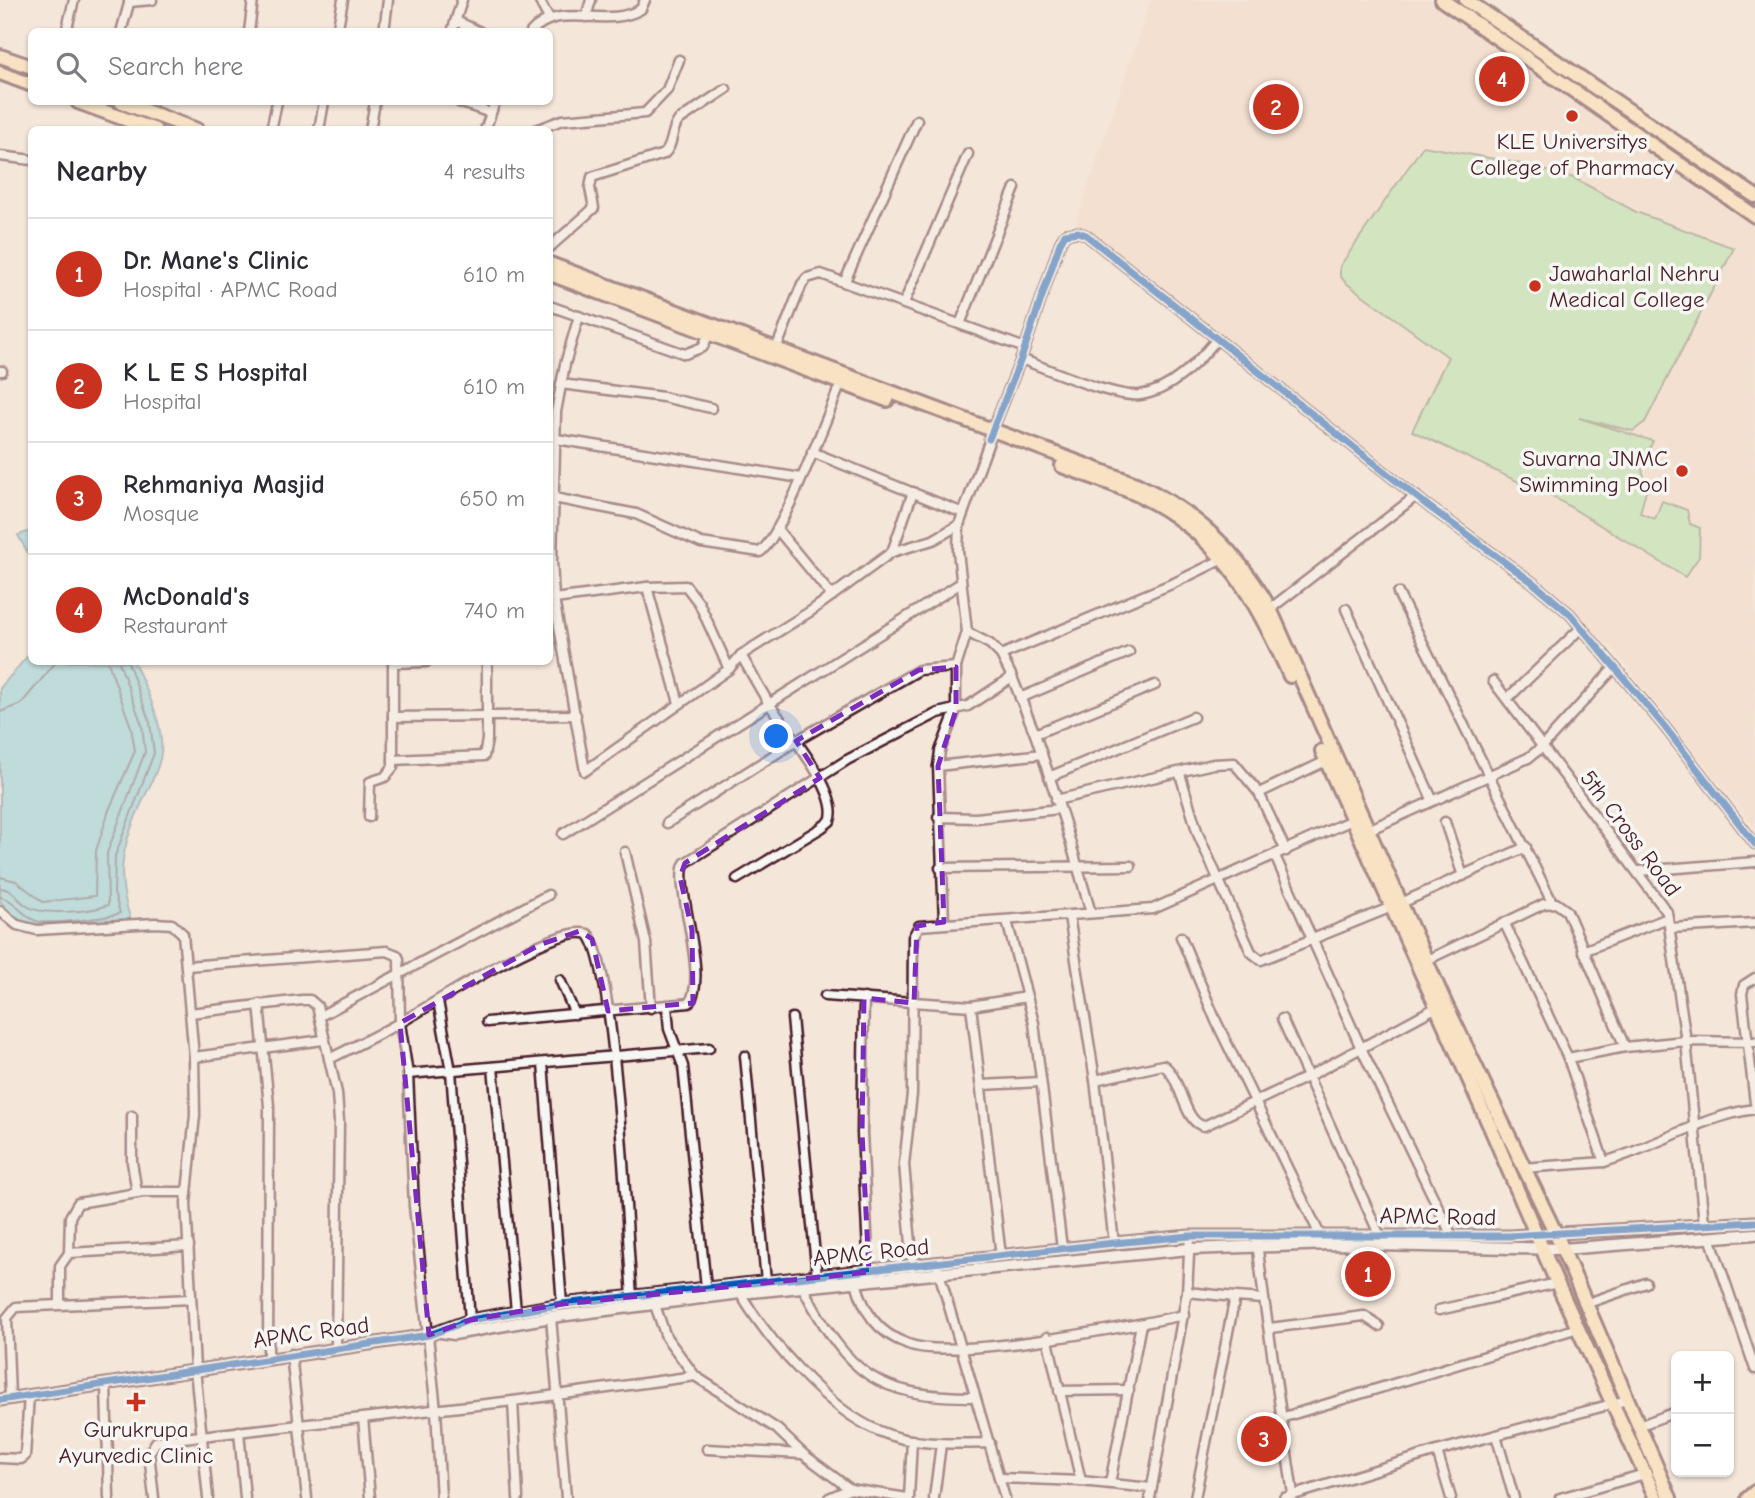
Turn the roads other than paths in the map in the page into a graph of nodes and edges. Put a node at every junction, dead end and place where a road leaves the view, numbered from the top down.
1 (74, 0) edge
2 (152, 0) edge
3 (253, 0) edge
4 (343, 0) edge
5 (388, 0) edge
6 (462, 0) edge
7 (539, 0) edge
8 (591, 0) edge
9 (645, 0) edge
10 (1442, 0) edge
11 (1466, 0) edge
12 (129, 1) edge
13 (548, 17) junction
14 (586, 17) junction
15 (456, 21) junction
16 (67, 28) edge
17 (122, 28) edge
18 (250, 28) edge
19 (338, 28) edge
20 (384, 28) edge
21 (453, 28) edge
22 (471, 28) edge
23 (536, 28) edge
24 (0, 56) edge
25 (679, 60) dead end
26 (28, 66) edge
27 (0, 74) edge
28 (28, 84) edge
29 (726, 89) dead end
30 (86, 105) edge
31 (129, 105) edge
32 (276, 105) edge
33 (323, 105) edge
34 (374, 105) edge
35 (468, 105) edge
36 (494, 105) edge
37 (491, 113) junction
38 (917, 120) dead end
39 (144, 126) edge
40 (184, 126) edge
41 (272, 126) edge
42 (320, 126) edge
43 (371, 126) edge
44 (486, 126) edge
45 (546, 126) edge
46 (968, 154) dead end
47 (0, 156) edge
48 (28, 160) edge
49 (1015, 188) dead end
50 (1755, 196) edge
51 (1755, 216) edge
52 (553, 244) edge
53 (553, 265) edge
54 (553, 275) edge
55 (845, 281) junction
56 (904, 303) junction
57 (553, 307) edge
58 (579, 316) junction
59 (960, 324) junction
60 (709, 333) junction
61 (1217, 339) junction
62 (1025, 348) junction
63 (776, 349) junction
64 (1021, 359) junction
65 (841, 383) junction
66 (561, 384) junction
67 (711, 408) dead end
68 (553, 412) edge
69 (990, 436) junction
70 (556, 439) junction
71 (812, 452) junction
72 (553, 466) edge
73 (800, 478) junction
74 (553, 486) edge
75 (913, 492) junction
76 (1416, 496) junction
77 (554, 498) junction
78 (963, 513) junction
79 (959, 525) junction
80 (777, 529) junction
81 (892, 552) junction
82 (1223, 559) junction
83 (961, 583) junction
84 (647, 587) junction
85 (1398, 593) dead end
86 (832, 596) junction
87 (554, 599) junction
88 (1270, 609) junction
89 (1346, 609) dead end
90 (1581, 627) junction
91 (967, 632) junction
92 (1129, 652) dead end
93 (741, 655) junction
94 (1001, 655) junction
95 (393, 665) edge
96 (487, 665) edge
97 (956, 667) junction
98 (1614, 668) junction
99 (729, 669) junction
100 (1012, 677) junction
101 (1493, 681) dead end
102 (1155, 685) dead end
103 (1020, 698) junction
104 (1507, 699) junction
105 (679, 703) junction
106 (769, 704) junction
107 (956, 710) junction
108 (576, 715) junction
109 (487, 716) junction
110 (393, 717) junction
111 (1194, 717) dead end
112 (1035, 734) junction
113 (796, 741) junction
114 (1541, 748) junction
115 (1042, 754) junction
116 (393, 760) junction
117 (1326, 761) junction
118 (938, 766) junction
119 (1489, 773) junction
120 (1180, 774) junction
121 (820, 778) junction
122 (1049, 778) junction
123 (1259, 793) junction
124 (1432, 799) junction
125 (1057, 805) junction
126 (369, 817) dead end
127 (938, 817) junction
128 (1352, 820) junction
129 (1445, 822) dead end
130 (667, 823) dead end
131 (1363, 832) junction
132 (563, 834) dead end
133 (1755, 845) edge
134 (1526, 847) junction
135 (1286, 851) junction
136 (625, 852) dead end
137 (1275, 856) junction
138 (1755, 862) edge
139 (1077, 866) junction
140 (1130, 866) dead end
141 (940, 869) junction
142 (1639, 871) junction
143 (1463, 876) junction
144 (737, 879) dead end
145 (1219, 881) junction
146 (548, 895) dead end
147 (1552, 902) junction
148 (1395, 905) junction
149 (0, 911) edge
150 (1091, 914) junction
151 (1069, 916) junction
152 (1668, 918) junction
153 (1007, 921) junction
154 (944, 922) junction
155 (1755, 923) edge
156 (1505, 924) junction
157 (1671, 928) junction
158 (1181, 937) dead end
159 (1314, 940) junction
160 (1583, 951) junction
161 (1426, 961) junction
162 (186, 966) junction
163 (400, 973) junction
164 (1755, 978) edge
165 (560, 980) dead end
166 (825, 996) dead end
167 (1027, 997) junction
168 (864, 999) junction
169 (438, 1001) junction
170 (914, 1003) junction
171 (259, 1004) junction
172 (667, 1006) junction
173 (971, 1006) junction
174 (1435, 1007) junction
175 (651, 1008) junction
176 (608, 1012) junction
177 (190, 1013) junction
178 (575, 1013) junction
179 (320, 1016) junction
180 (793, 1018) dead end
181 (1282, 1019) dead end
182 (487, 1022) dead end
183 (400, 1023) junction
184 (323, 1040) junction
185 (1686, 1041) junction
186 (1752, 1042) edge
187 (1625, 1047) junction
188 (709, 1048) dead end
189 (1361, 1048) junction
190 (265, 1049) junction
191 (678, 1052) junction
192 (613, 1056) junction
193 (744, 1056) dead end
194 (194, 1057) junction
195 (1568, 1058) junction
196 (329, 1059) junction
197 (543, 1063) junction
198 (493, 1067) junction
199 (451, 1071) junction
200 (408, 1074) junction
201 (1309, 1076) junction
202 (1095, 1080) junction
203 (1040, 1082) junction
204 (982, 1085) junction
205 (1254, 1103) junction
206 (1755, 1103) edge
207 (1755, 1109) edge
208 (132, 1116) dead end
209 (1696, 1126) junction
210 (1604, 1162) junction
211 (1522, 1168) junction
212 (187, 1192) junction
213 (136, 1193) junction
214 (1755, 1222) edge
215 (1704, 1223) junction
216 (1379, 1234) junction
217 (1536, 1234) junction
218 (1556, 1234) junction
219 (1755, 1234) edge
220 (1320, 1235) junction
221 (1190, 1236) junction
222 (1452, 1236) junction
223 (1710, 1237) junction
224 (1114, 1242) junction
225 (1257, 1242) junction
226 (189, 1246) junction
227 (1541, 1247) junction
228 (1062, 1248) junction
229 (1189, 1249) junction
230 (1563, 1249) junction
231 (69, 1253) junction
232 (1001, 1256) junction
233 (913, 1267) junction
234 (938, 1269) junction
235 (869, 1272) junction
236 (817, 1276) junction
237 (766, 1282) junction
238 (856, 1282) junction
239 (1557, 1283) junction
240 (1646, 1283) dead end
241 (706, 1287) junction
242 (803, 1288) junction
243 (1187, 1292) junction
244 (740, 1293) junction
245 (632, 1296) junction
246 (1235, 1297) junction
247 (191, 1299) junction
248 (1264, 1299) junction
249 (60, 1303) junction
250 (562, 1304) junction
251 (1585, 1304) junction
252 (655, 1305) junction
253 (1439, 1310) dead end
254 (516, 1311) junction
255 (1184, 1315) junction
256 (551, 1317) junction
257 (470, 1320) junction
258 (1141, 1324) junction
259 (1379, 1326) dead end
260 (3, 1328) edge
261 (1269, 1328) junction
262 (1578, 1328) junction
263 (440, 1332) junction
264 (429, 1335) junction
265 (1047, 1337) junction
266 (336, 1347) junction
267 (961, 1349) junction
268 (291, 1354) junction
269 (268, 1358) junction
270 (195, 1369) junction
271 (1755, 1369) edge
272 (695, 1376) junction
273 (106, 1384) junction
274 (1129, 1390) junction
275 (1059, 1391) junction
276 (559, 1394) junction
277 (29, 1395) junction
278 (975, 1397) junction
279 (5, 1399) edge
280 (513, 1401) junction
281 (1621, 1403) junction
282 (436, 1410) junction
283 (1671, 1414) edge
284 (1284, 1417) junction
285 (363, 1418) junction
286 (301, 1425) junction
287 (1638, 1426) junction
288 (239, 1431) junction
289 (1496, 1435) junction
290 (201, 1437) junction
291 (912, 1440) junction
292 (990, 1443) junction
293 (941, 1444) junction
294 (707, 1449) dead end
295 (1437, 1451) junction
296 (803, 1454) junction
297 (0, 1458) edge
298 (1645, 1474) junction
299 (999, 1478) junction
300 (1081, 1480) junction
301 (1110, 1483) junction
302 (1152, 1488) junction
303 (850, 1489) junction
304 (1755, 1492) edge
305 (1293, 1494) junction
306 (873, 1496) edge
307 (1573, 1496) edge
308 (109, 1498) edge
309 (154, 1498) edge
310 (208, 1498) edge
311 (245, 1498) edge
312 (307, 1498) edge
313 (370, 1498) edge
314 (442, 1498) edge
315 (518, 1498) edge
316 (566, 1498) edge
317 (829, 1498) edge
318 (908, 1498) edge
319 (934, 1498) edge
320 (1005, 1498) edge
321 (1150, 1498) edge
322 (1195, 1498) edge
323 (1284, 1498) edge
324 (1451, 1498) edge
325 (1514, 1498) edge
326 (1560, 1498) edge
327 (1656, 1498) edge
328 (1670, 1498) edge
329 (1748, 1498) edge

1 - 16 street
2 - 12 street
3 - 18 street
4 - 19 street
5 - 20 street
6 - 15 street
7 - 13 street
8 - 14 street
9 - 14 street
10 - 51 main road
11 - 50 main road
12 - 17 street
13 - 14 street
13 - 23 street
15 - 21 street
15 - 22 street
24 - 26 main road
25 - 45 street
27 - 28 main road
29 - 52 street
30 - 39 main road
31 - 40 main road
32 - 41 street
33 - 42 street
34 - 43 street
35 - 37 street
36 - 37 street
37 - 44 street
38 - 55 street
46 - 56 street
47 - 48 street
49 - 59 street
53 - 63 main road
54 - 60 main road
55 - 56 street
55 - 63 street
56 - 59 street
57 - 58 street
58 - 60 street
58 - 66 street
59 - 62 street
60 - 65 main road
61 - 62 street
61 - 64 street
61 - 76 street
62 - 64 street
63 - 69 main road
64 - 69 street
65 - 69 main road
65 - 71 street
66 - 67 street
66 - 68 street
68 - 70 street
69 - 78 street
69 - 82 main road
69 - 88 main road
70 - 72 street
70 - 73 street
71 - 73 street
71 - 75 street
73 - 80 street
74 - 77 street
75 - 78 street
75 - 81 street
76 - 88 street
76 - 90 street
77 - 80 street
77 - 87 street
78 - 79 street
79 - 81 street
79 - 83 street
80 - 86 street
81 - 86 street
82 - 94 street
82 - 117 main road
83 - 91 street
83 - 106 street
84 - 87 street
84 - 99 street
84 - 105 street
85 - 119 street
86 - 93 street
87 - 108 street
88 - 131 main road
89 - 124 street
90 - 98 street
90 - 104 street
91 - 94 street
91 - 97 street
92 - 103 street
93 - 99 street
93 - 106 street
94 - 100 street
95 - 110 street
96 - 109 street
97 - 107 street
97 - 113 street
98 - 114 street
98 - 133 street
99 - 105 street
100 - 103 street
100 - 107 street
101 - 104 street, 5th Cross Road
102 - 112 street
103 - 112 street
104 - 114 street, 5th Cross Road
105 - 108 street
106 - 113 street
106 - 132 street
107 - 118 street
107 - 121 street
108 - 109 street
109 - 110 street
109 - 116 street
110 - 116 street
111 - 122 street
112 - 115 street
113 - 121 street
113 - 130 street
114 - 119 street
114 - 142 street, 5th Cross Road
115 - 118 street
115 - 122 street
116 - 126 street
117 - 123 street
117 - 128 main road
118 - 127 street
119 - 124 street
119 - 134 street
120 - 123 street
120 - 125 street
120 - 145 street
121 - 144 street
121 - 172 street
122 - 125 street
123 - 135 street
124 - 131 street
125 - 127 street
125 - 139 street
127 - 141 street
128 - 131 main road
128 - 135 street
129 - 143 street
131 - 148 main road
134 - 143 street
134 - 147 street
135 - 137 street
136 - 175 street
137 - 145 street
137 - 159 street
138 - 142 street
139 - 140 street
139 - 141 street
139 - 150 street
141 - 154 street
142 - 152 street, 5th Cross Road
143 - 148 street
145 - 150 street
145 - 159 street
146 - 163 street
147 - 156 street
147 - 160 street
148 - 159 street
148 - 161 main road
148 - 174 main road
149 - 162 street
150 - 151 street
151 - 153 street
151 - 202 street
152 - 157 street, 5th Cross Road
152 - 160 street
153 - 154 street
153 - 167 street
154 - 170 street
155 - 157 street
156 - 161 street
156 - 195 street
157 - 185 street, 5th Cross Road
158 - 205 street
159 - 189 street
160 - 187 street
161 - 211 main road
162 - 163 street
162 - 177 street
163 - 179 street
163 - 183 street
164 - 186 street
165 - 178 street
166 - 168 street
167 - 173 street
167 - 203 street
168 - 170 street
168 - 235 street
169 - 176 street
169 - 183 street
169 - 199 street
170 - 173 street
170 - 233 street
171 - 177 street
171 - 179 street
171 - 190 street
172 - 175 street
172 - 191 street
173 - 204 street
174 - 189 street
174 - 217 main road
175 - 176 street
176 - 178 street
176 - 192 street
177 - 194 street
178 - 182 street
179 - 184 street
180 - 236 street
181 - 201 street
183 - 196 street
183 - 200 street
184 - 190 street
184 - 196 street
185 - 186 street
185 - 187 street
185 - 209 street, 5th Cross Road
186 - 206 street
187 - 195 street
188 - 191 street
189 - 201 street
189 - 222 street
190 - 194 street
190 - 269 street
191 - 192 street
191 - 241 street
192 - 197 street
192 - 245 street
193 - 237 street
194 - 212 street
195 - 210 street
196 - 266 street
197 - 198 street
197 - 250 street
198 - 199 street
198 - 254 street
199 - 200 street
199 - 257 street
200 - 264 street
201 - 205 street
201 - 216 street
202 - 205 street
202 - 224 street
203 - 204 street
203 - 228 street
204 - 232 street
205 - 220 street
207 - 209 street
208 - 213 street
209 - 210 street
209 - 215 street, 5th Cross Road
210 - 211 street
211 - 218 main road
212 - 213 street
212 - 226 street
213 - 231 street
214 - 215 street, APMC Road
215 - 218 street, APMC Road
216 - 220 street, APMC Road
216 - 222 street, APMC Road
217 - 218 street, APMC Road
217 - 222 street, APMC Road
217 - 227 main road
218 - 230 main road
219 - 223 street, APMC Road
220 - 225 street, APMC Road
221 - 224 street, APMC Road
221 - 225 street, APMC Road
221 - 229 street
223 - 230 street, APMC Road
223 - 271 street
224 - 228 street, APMC Road
225 - 227 street, APMC Road
225 - 229 street, APMC Road
225 - 248 street
226 - 231 street
226 - 247 street
227 - 230 street, APMC Road
227 - 239 main road
228 - 232 street, APMC Road
229 - 234 street, APMC Road
229 - 243 street
230 - 251 main road
231 - 249 street
232 - 234 street, APMC Road
233 - 234 street, APMC Road
233 - 235 street, APMC Road
234 - 238 street, APMC Road
234 - 267 street
235 - 236 street, APMC Road
236 - 237 street, APMC Road
237 - 241 street, APMC Road
238 - 242 street, APMC Road
238 - 267 street
239 - 253 street
239 - 262 main road
240 - 251 street
241 - 245 street, APMC Road
242 - 244 street, APMC Road
242 - 278 street
243 - 246 street
243 - 255 street
244 - 252 street, APMC Road
244 - 291 street
245 - 250 street, APMC Road
246 - 248 street
246 - 322 street
247 - 249 street
247 - 270 street
248 - 261 street
249 - 260 street
250 - 254 street, APMC Road
251 - 281 main road
252 - 256 street, APMC Road
252 - 272 street
254 - 257 street, APMC Road
255 - 258 street
255 - 302 street
256 - 263 street, APMC Road
256 - 276 street
257 - 263 street, APMC Road
258 - 265 street
258 - 274 street
259 - 261 street
260 - 279 street
261 - 284 street
262 - 281 main road
262 - 284 street
263 - 264 street, APMC Road
264 - 266 street, APMC Road
264 - 282 street
265 - 267 street
265 - 275 street
266 - 268 street, APMC Road
267 - 278 street
268 - 269 street, APMC Road
268 - 286 street
269 - 270 street, APMC Road
270 - 273 street, APMC Road
270 - 290 street
272 - 276 street
272 - 296 street
273 - 277 street, APMC Road
273 - 308 street
274 - 275 street
274 - 301 street
275 - 300 street
276 - 280 street
276 - 316 street
277 - 279 street, APMC Road
277 - 297 street
278 - 292 street
280 - 282 street
280 - 315 street
281 - 287 main road
281 - 289 street
281 - 298 main road
282 - 285 street
282 - 314 street
283 - 287 street
284 - 305 street
285 - 286 street
285 - 313 street
286 - 288 street
286 - 312 street
287 - 328 main road
288 - 290 street
288 - 311 street
289 - 295 street
289 - 325 street
290 - 309 street
290 - 310 street
291 - 293 street
291 - 318 street
292 - 293 street
292 - 299 street
293 - 319 street
294 - 296 street
295 - 305 street
295 - 324 street
296 - 303 street
298 - 307 street
298 - 327 main road
299 - 300 street
299 - 320 street
300 - 301 street
301 - 302 street
302 - 321 street
303 - 306 street
303 - 317 street
304 - 329 main road
305 - 323 street
306 - 318 street
307 - 326 street

